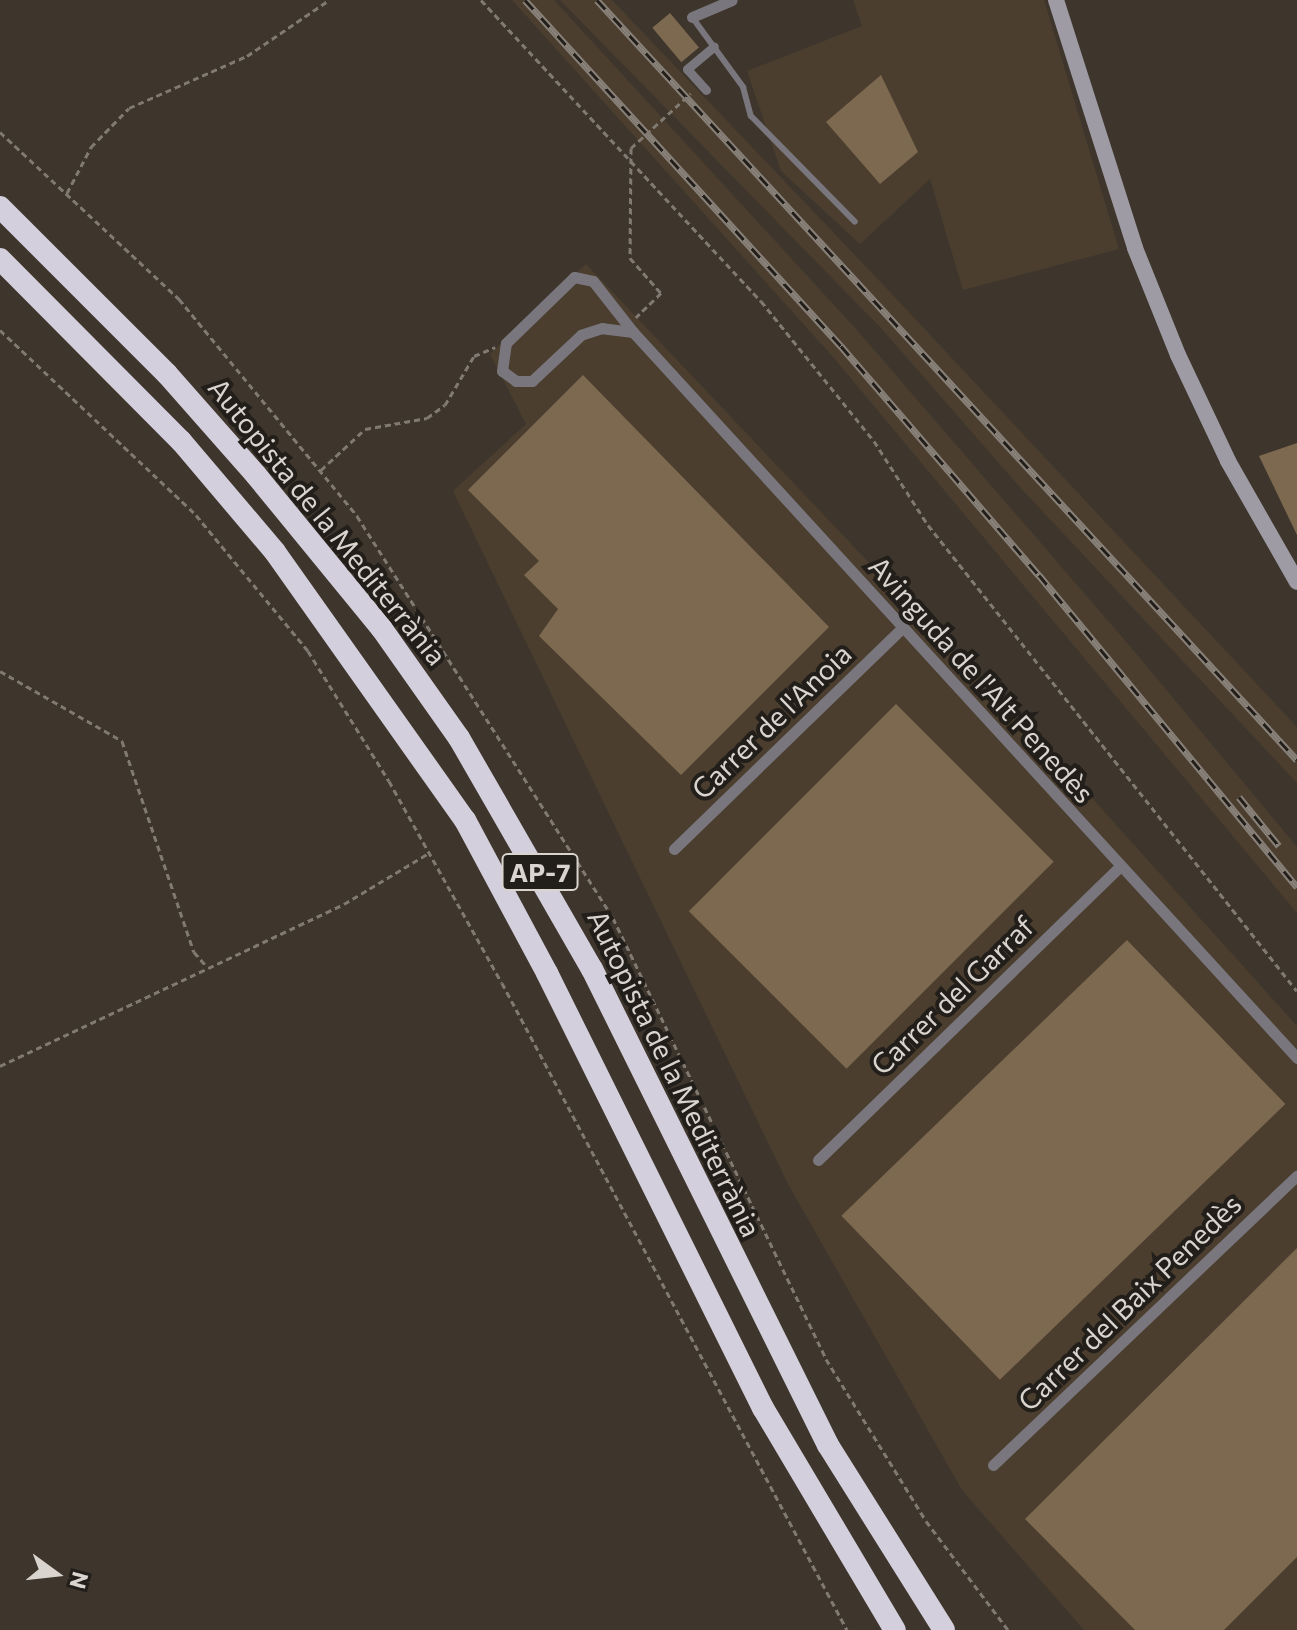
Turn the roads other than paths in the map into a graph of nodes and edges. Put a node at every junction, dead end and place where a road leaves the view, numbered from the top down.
1 (732, 0) edge
2 (1056, 0) edge
3 (692, 17) joint
4 (714, 46) junction
5 (706, 90) dead end
6 (0, 207) edge
7 (855, 222) dead end
8 (0, 259) edge
9 (630, 329) junction
10 (1290, 559) edge
11 (1297, 582) edge
12 (902, 628) junction
13 (674, 849) dead end
14 (1120, 866) junction
15 (1297, 1058) edge
16 (818, 1160) dead end
17 (1297, 1175) edge
18 (993, 1465) dead end
19 (895, 1630) edge
20 (944, 1630) edge

1 - 3 street
2 - 10 main road
3 - 4 lane
4 - 5 street
4 - 7 lane
6 - 20 highway, Autopista de la Mediterrània / AP-7
8 - 19 highway, AP-7
9 - 9 street, Avinguda de l'Alt Penedès
9 - 12 street, Avinguda de l'Alt Penedès
10 - 11 main road
12 - 13 street, Carrer de l'Anoia
12 - 14 street, Avinguda de l'Alt Penedès
14 - 15 street, Avinguda de l'Alt Penedès
14 - 16 street, Carrer del Garraf
17 - 18 street, Carrer del Baix Penedès

